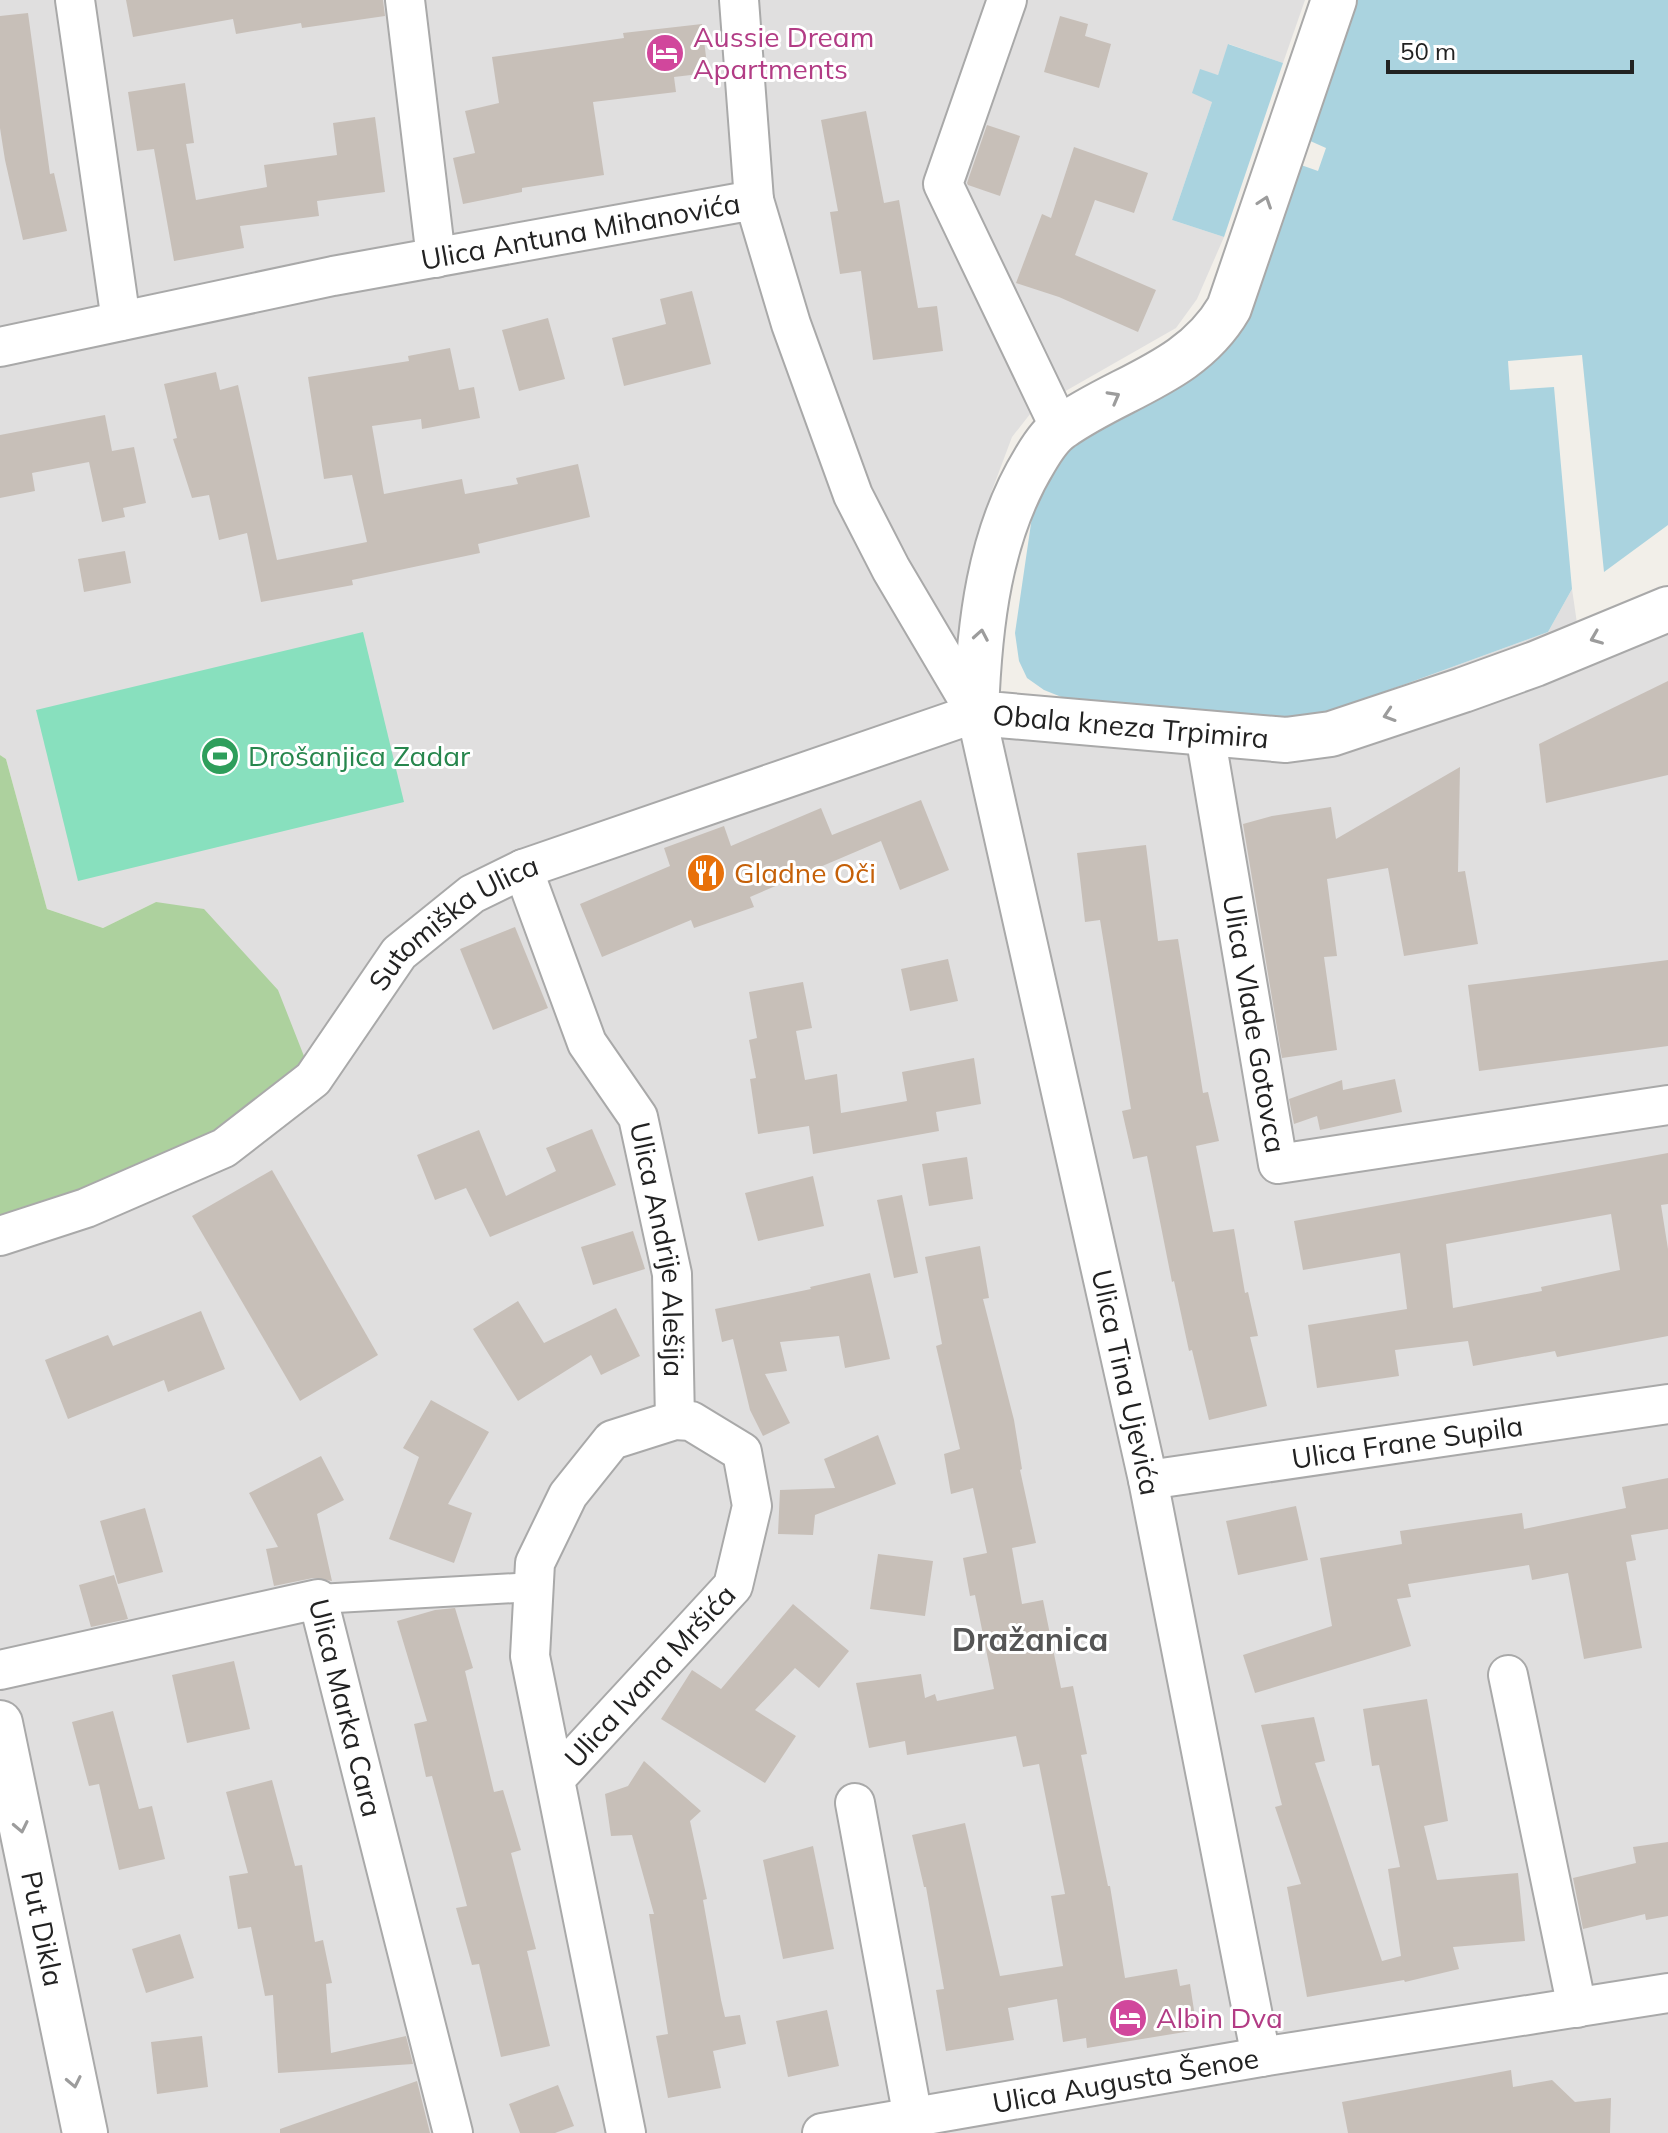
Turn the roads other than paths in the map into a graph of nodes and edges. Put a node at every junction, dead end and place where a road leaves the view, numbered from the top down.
1 (75, 0) edge
2 (405, 0) edge
3 (739, 0) edge
4 (1007, 0) edge
5 (1334, 0) edge
6 (754, 200) junction
7 (436, 258) junction
8 (121, 321) junction
9 (0, 347) edge
10 (1060, 428) junction
11 (1668, 609) edge
12 (976, 713) junction
13 (1205, 734) junction
14 (523, 869) junction
15 (1668, 1105) edge
16 (0, 1236) edge
17 (1668, 1404) edge
18 (675, 1420) junction
19 (1148, 1480) junction
20 (534, 1587) junction
21 (318, 1599) junction
22 (0, 1670) edge
23 (1508, 1675) dead end
24 (0, 1723) edge
25 (555, 1779) junction
26 (855, 1803) dead end
27 (1668, 1993) edge
28 (1577, 2008) junction
29 (1261, 2057) junction
30 (913, 2118) junction
31 (85, 2133) edge
32 (453, 2133) edge
33 (626, 2133) edge
34 (822, 2133) edge

1 - 8 street
2 - 7 street
3 - 6 street
4 - 10 street
10 -> 5 street, Obala kneza Trpimira
6 - 7 street, Ulica Antuna Mihanovića
6 - 12 street, Ulica Antuna Mihanovića
7 - 8 street, Ulica Antuna Mihanovića
8 - 9 street, Ulica Antuna Mihanovića
12 -> 10 street, Obala kneza Trpimira
11 -> 13 street, Obala kneza Trpimira
12 - 13 street, Obala kneza Trpimira
12 - 14 street, Sutomiška Ulica
12 - 19 street, Ulica Tina Ujevića
13 - 15 street, Ulica Vlade Gotovca
14 - 16 street, Sutomiška Ulica
14 - 18 street, Ulica Andrije Alešija
17 - 19 street, Ulica Frane Supila
18 - 20 street, Ulica Ivana Mršića
18 - 25 street, Ulica Ivana Mršića
19 - 29 street, Ulica Tina Ujevića
20 - 21 street
20 - 25 street, Ulica Ivana Mršića
21 - 22 street, Ulica Marka Cara
21 - 32 street, Ulica Marka Cara
23 - 28 street
24 -> 31 street, Put Dikla
25 - 33 street, Ulica Ivana Mršića
26 - 30 street
27 - 28 street, Ulica Augusta Šenoe
28 - 29 street, Ulica Augusta Šenoe
29 - 30 street, Ulica Augusta Šenoe
30 - 34 street, Ulica Augusta Šenoe

